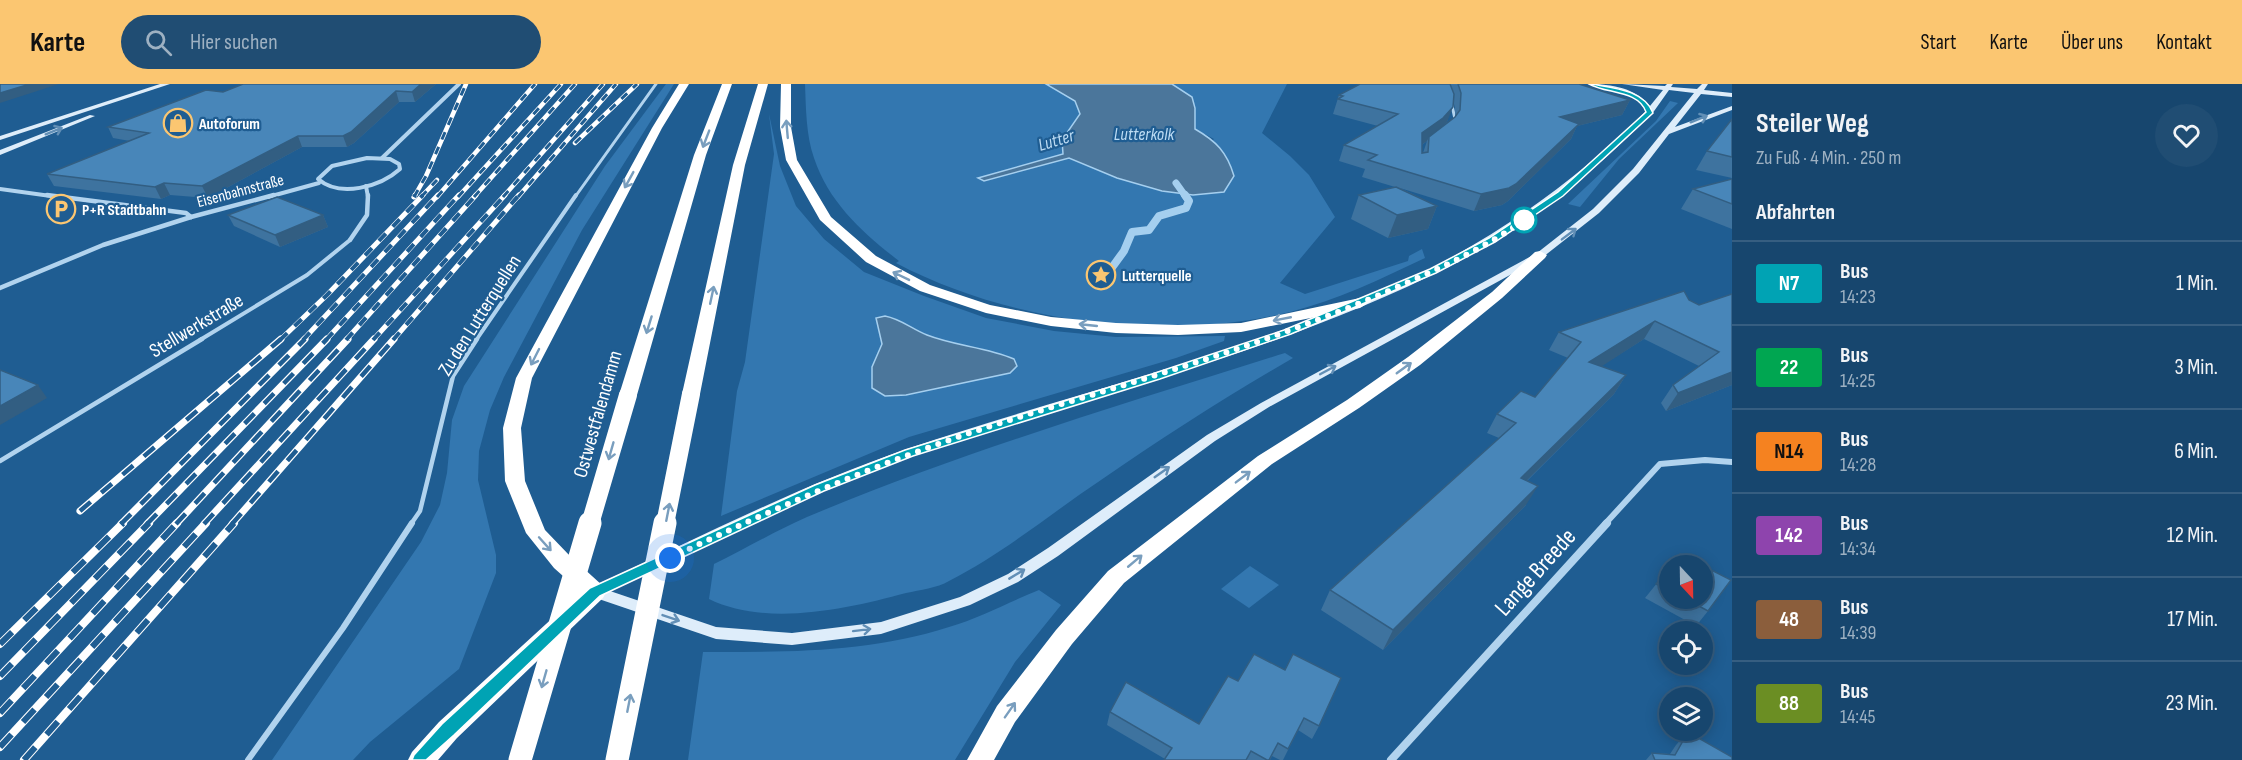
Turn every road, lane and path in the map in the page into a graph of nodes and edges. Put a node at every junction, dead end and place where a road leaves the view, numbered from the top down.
1 (167, 84) edge
2 (459, 84) edge
3 (656, 84) edge
4 (684, 84) edge
5 (727, 84) edge
6 (763, 84) edge
7 (786, 84) edge
8 (1592, 84) edge
9 (1624, 84) edge
10 (1690, 84) edge
11 (1669, 86) edge
12 (1702, 87) edge
13 (1732, 88) edge
14 (1448, 93) edge
15 (136, 95) junction
16 (1732, 95) edge
17 (1732, 108) edge
18 (1650, 113) junction
19 (1451, 128) edge
20 (1666, 132) junction
21 (0, 138) edge
22 (0, 153) edge
23 (382, 158) junction
24 (319, 183) junction
25 (366, 186) junction
26 (0, 189) edge
27 (191, 217) junction
28 (350, 240) joint
29 (1540, 255) junction
30 (0, 288) edge
31 (1360, 303) junction
32 (0, 461) edge
33 (1732, 462) edge
34 (595, 592) junction
35 (248, 760) edge
36 (421, 760) edge
37 (520, 760) edge
38 (617, 760) edge
39 (980, 760) edge
40 (1391, 760) edge

1 - 15 main road
2 - 23 street
3 - 35 lane, Zu den Lutterquellen
4 -> 34 highway
5 -> 37 highway, Ostwestfalendamm, bridge
38 -> 6 highway, bridge
31 -> 7 highway
8 - 18 main road
9 - 11 main road
10 - 12 main road
11 - 12 main road
11 - 18 main road
12 - 13 main road
12 - 16 main road
12 - 20 main road
14 - 19 lane
15 - 21 main road
22 -> 15 main road
20 -> 17 main road
18 - 31 main road
29 -> 20 main road
23 - 24 street
23 - 25 street
24 - 25 street
24 - 27 street, Eisenbahnstraße
25 - 28 street, Stellwerkstraße
26 - 27 street
27 - 30 street, Eisenbahnstraße
28 - 32 lane, Stellwerkstraße
34 -> 29 main road
39 -> 29 highway
31 - 34 main road
33 - 40 street, Lange Breede
34 - 36 highway

